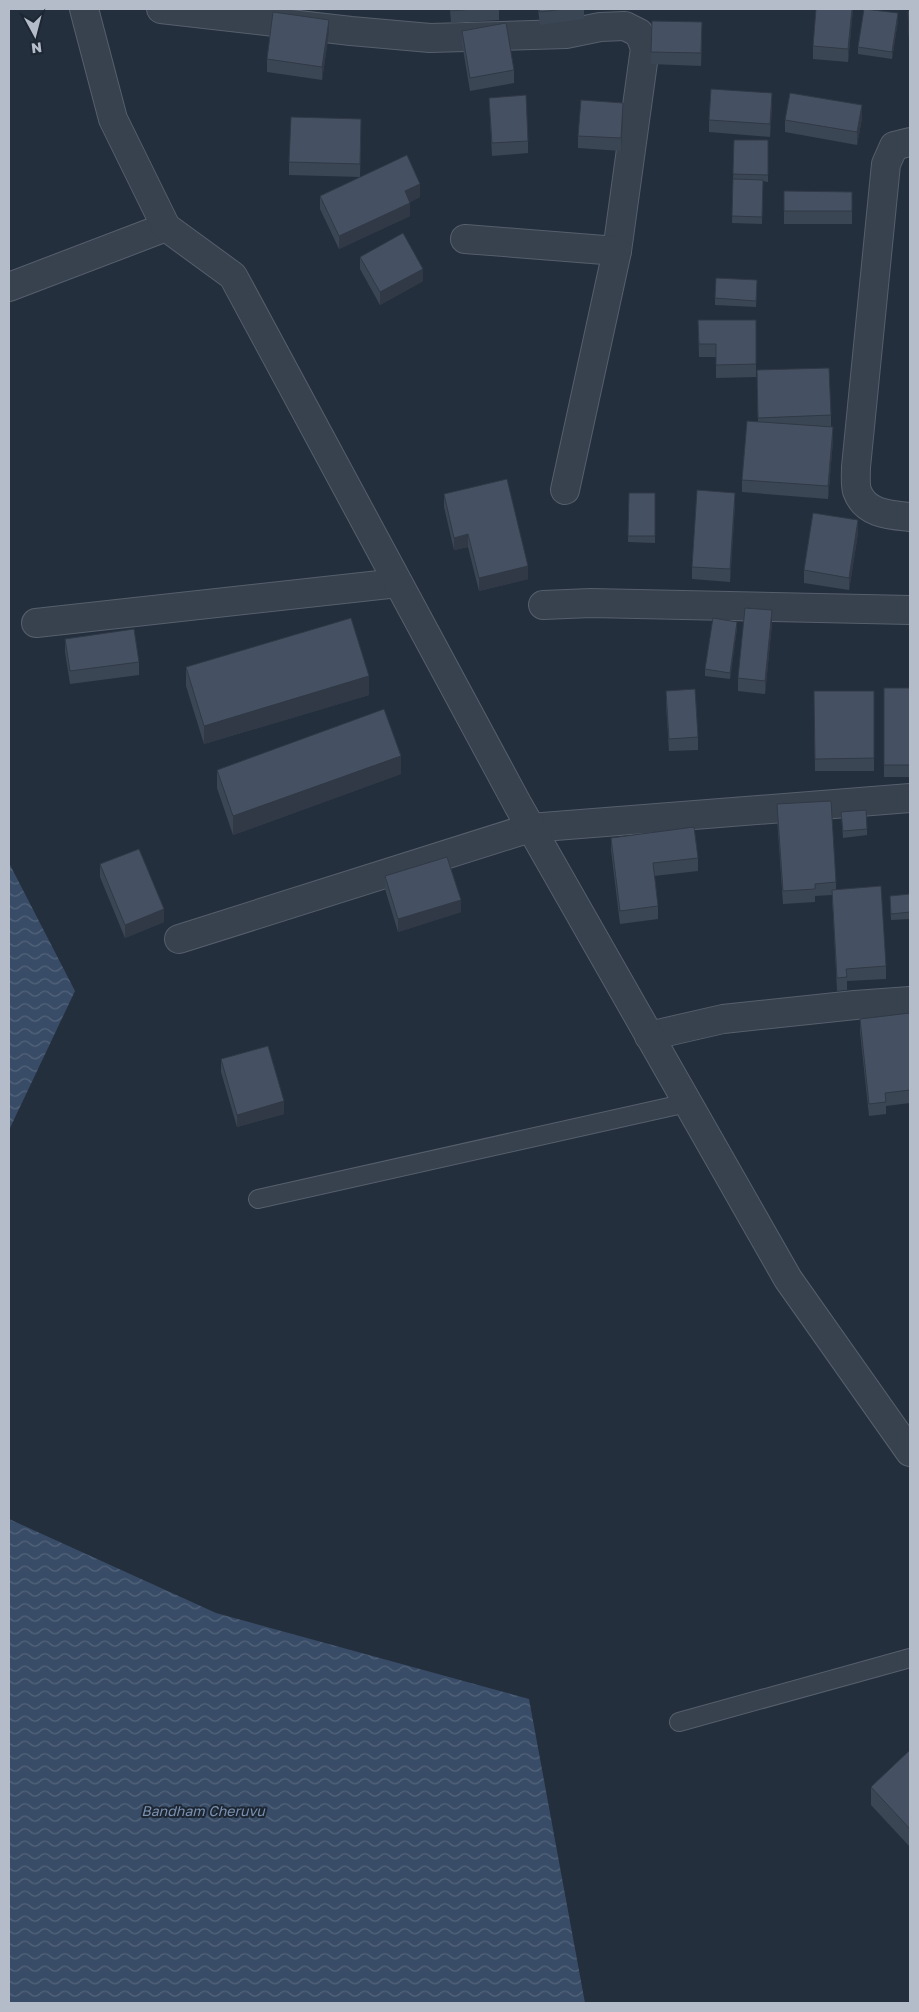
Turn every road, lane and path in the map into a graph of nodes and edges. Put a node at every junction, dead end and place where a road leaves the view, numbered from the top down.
1 (84, 9) edge
2 (161, 9) edge
3 (616, 18) edge
4 (910, 142) edge
5 (166, 227) junction
6 (465, 239) dead end
7 (617, 251) junction
8 (9, 287) edge
9 (565, 490) dead end
10 (910, 517) edge
11 (398, 584) junction
12 (542, 605) dead end
13 (910, 610) edge
14 (36, 623) dead end
15 (910, 798) edge
16 (530, 828) junction
17 (179, 939) dead end
18 (910, 1001) edge
19 (649, 1036) junction
20 (687, 1103) junction
21 (258, 1199) dead end
22 (910, 1452) edge
23 (910, 1658) edge
24 (679, 1722) dead end

1 - 5 street
2 - 3 street
3 - 7 street
4 - 10 street
5 - 8 street
5 - 11 street
6 - 7 street
7 - 9 street
11 - 14 street
11 - 16 street
12 - 13 street
15 - 16 street
16 - 17 street
16 - 19 street
18 - 19 street
19 - 20 street
20 - 21 lane
20 - 22 street
23 - 24 lane

